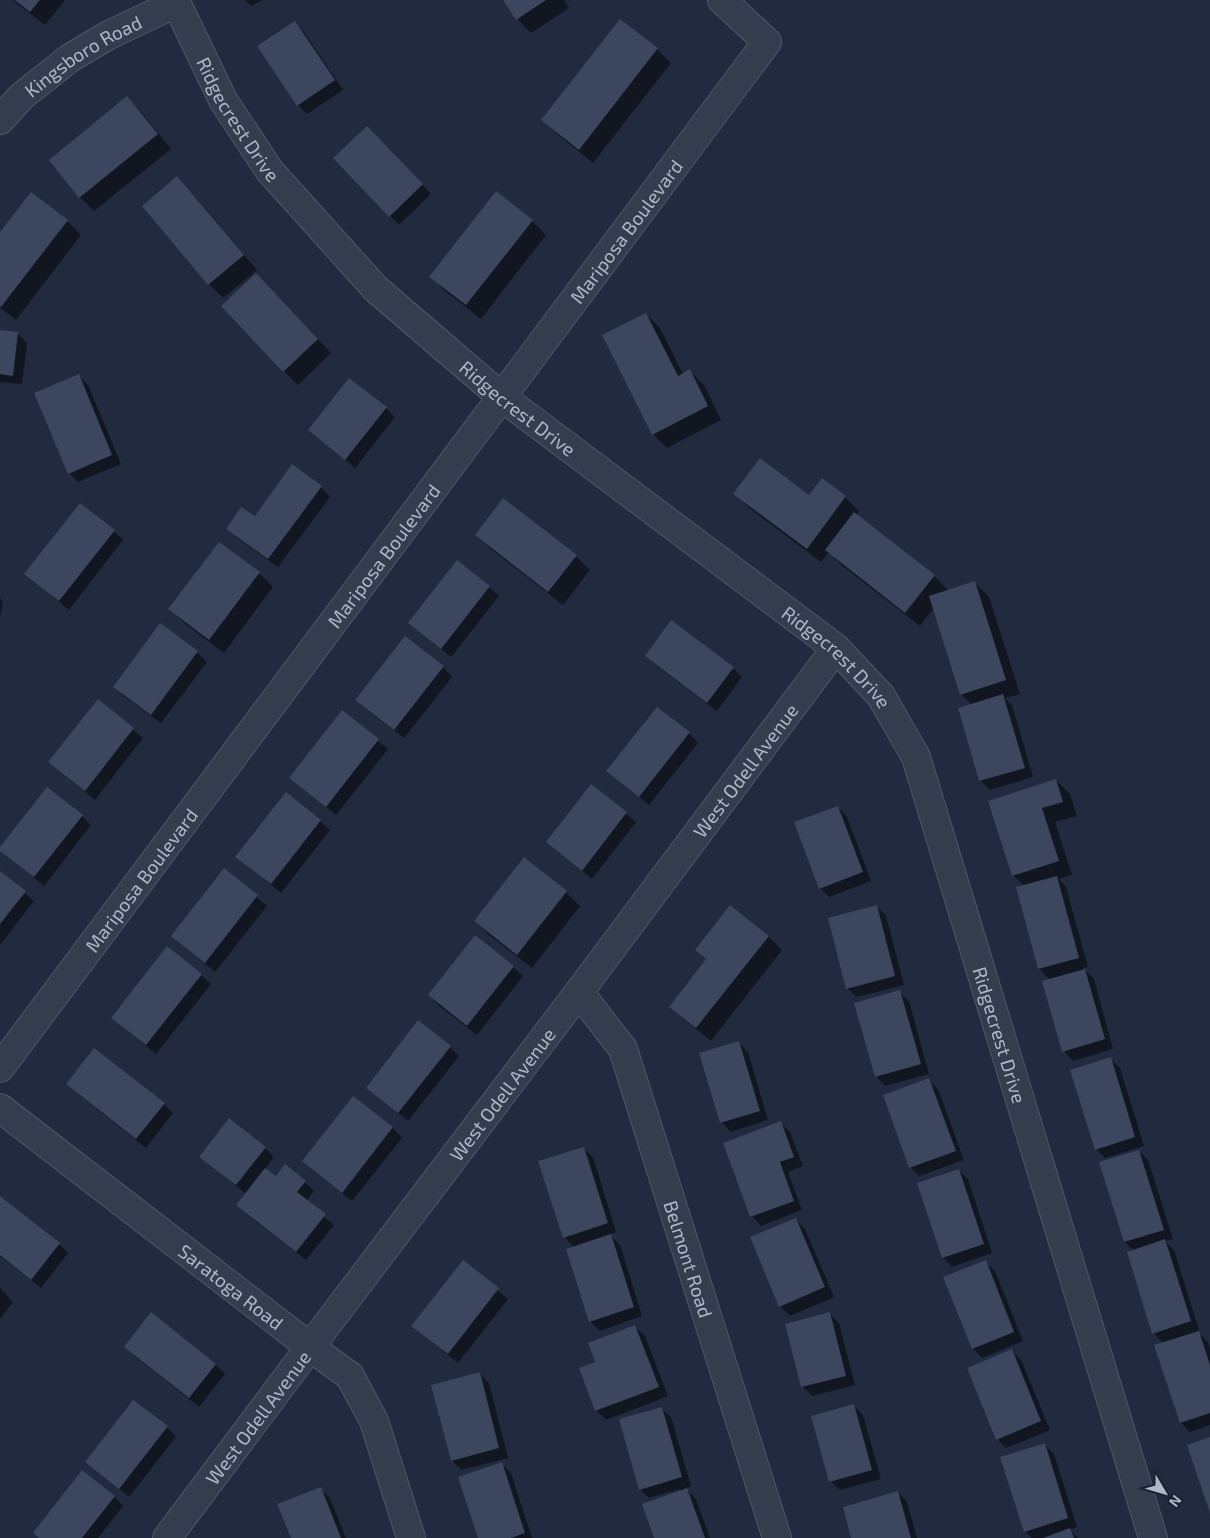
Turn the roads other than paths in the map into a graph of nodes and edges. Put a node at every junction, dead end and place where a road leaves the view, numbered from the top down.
1 (722, 0) edge
2 (175, 2) edge
3 (0, 120) edge
4 (503, 398) junction
5 (836, 648) junction
6 (579, 992) junction
7 (0, 1068) edge
8 (0, 1108) edge
9 (310, 1346) junction
10 (167, 1538) edge
11 (411, 1538) edge
12 (777, 1538) edge
13 (1153, 1538) edge

1 - 4 street, Mariposa Boulevard
2 - 3 street, Kingsboro Road
2 - 4 street, Ridgecrest Drive
4 - 5 street, Ridgecrest Drive
4 - 7 street, Mariposa Boulevard
5 - 6 street, West Odell Avenue
5 - 13 street, Ridgecrest Drive
6 - 9 street, West Odell Avenue
6 - 12 street, Belmont Road
8 - 9 street, Saratoga Road
9 - 10 street, West Odell Avenue
9 - 11 street, Saratoga Road

